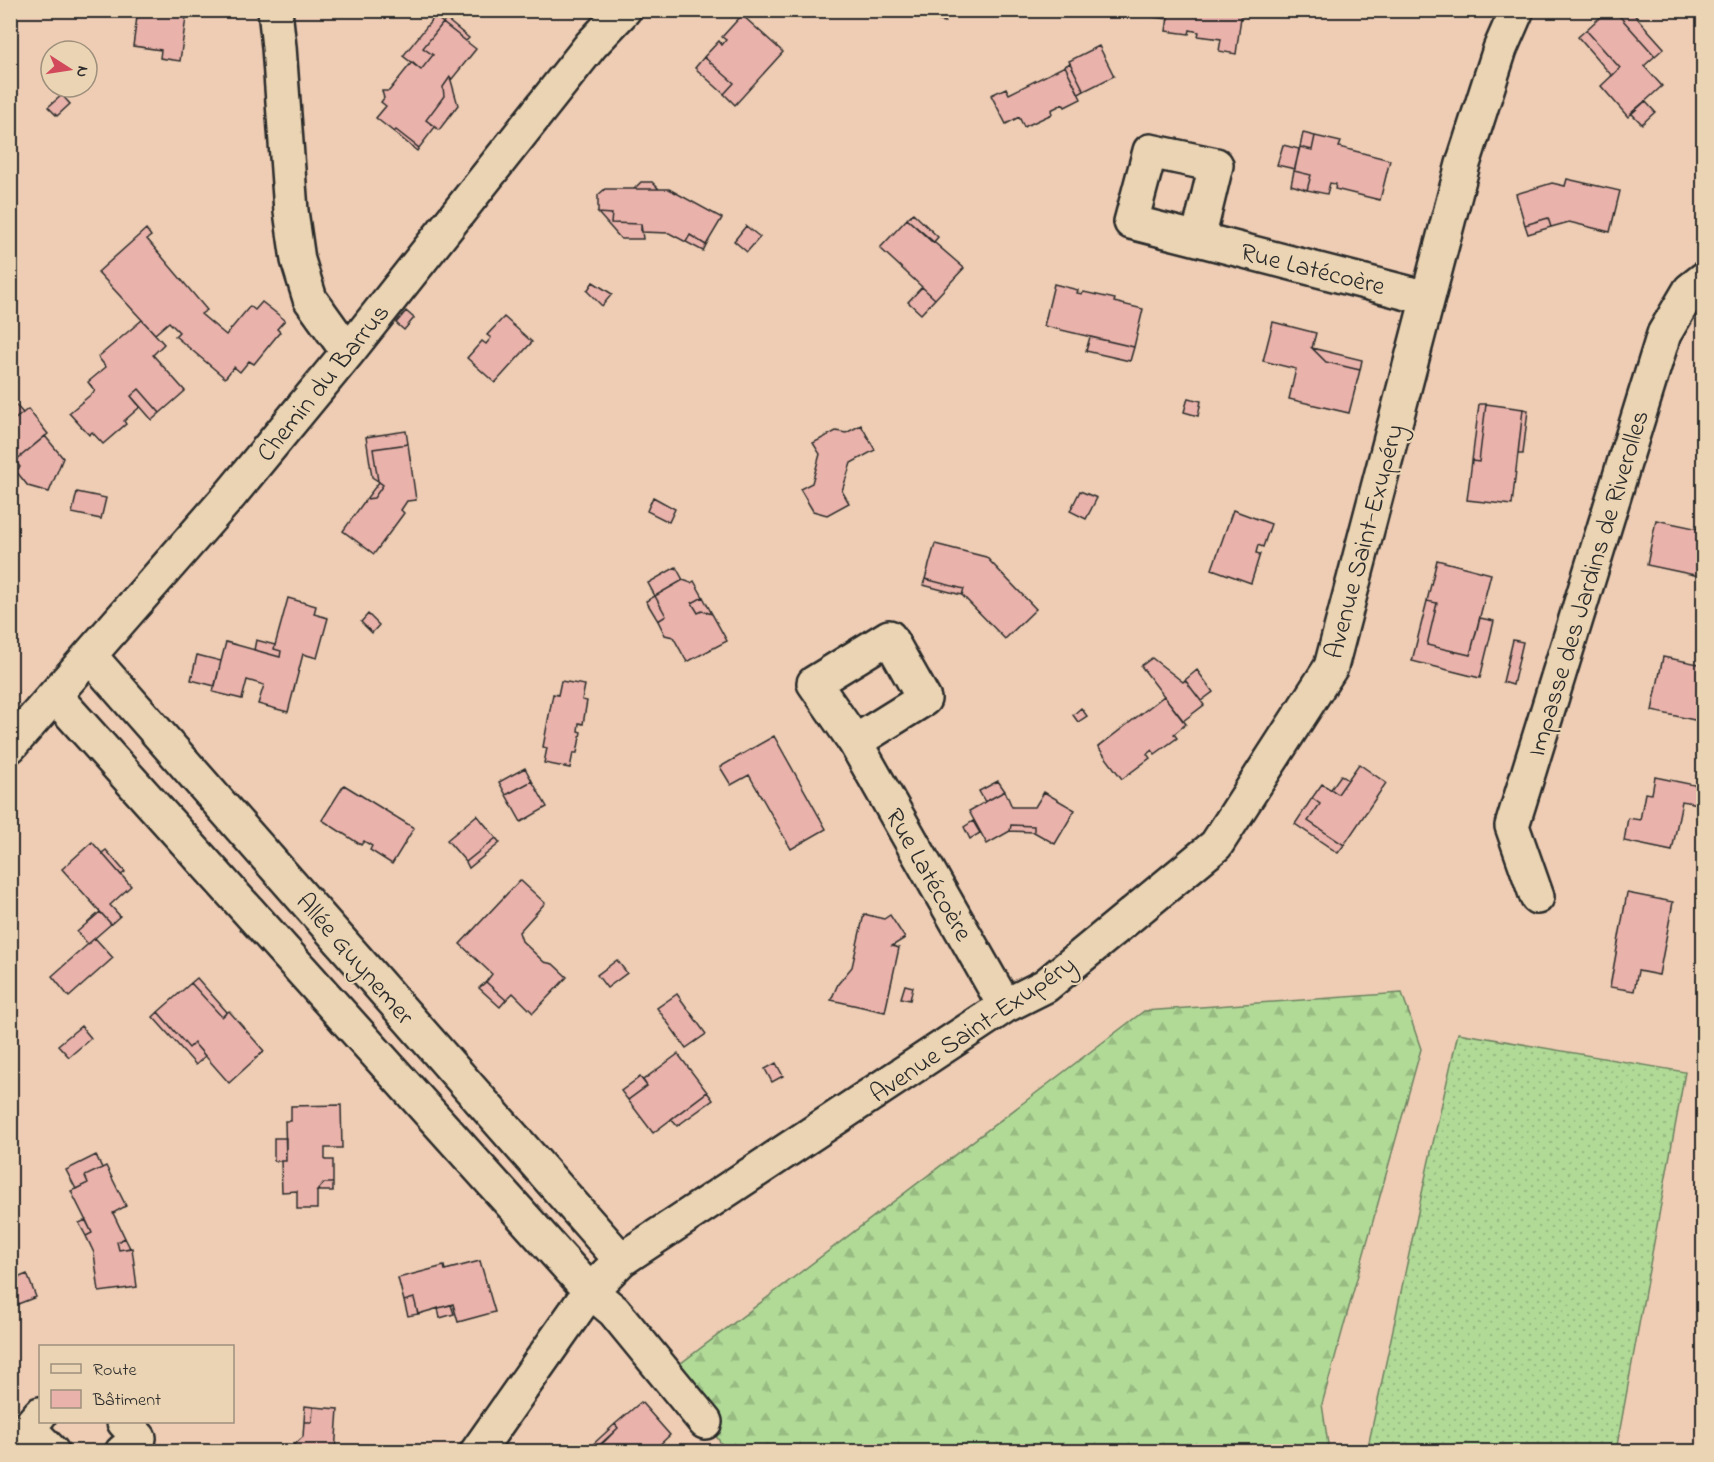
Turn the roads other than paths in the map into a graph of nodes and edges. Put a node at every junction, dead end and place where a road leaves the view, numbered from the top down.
1 (275, 10) edge
2 (624, 10) edge
3 (1517, 10) edge
4 (1198, 239) dead end
5 (1704, 279) edge
6 (1427, 298) junction
7 (348, 352) junction
8 (90, 656) junction
9 (55, 696) junction
10 (855, 742) dead end
11 (10, 746) edge
12 (1537, 897) dead end
13 (1005, 1006) junction
14 (621, 1260) junction
15 (590, 1292) junction
16 (39, 1415) edge
17 (705, 1422) dead end
18 (125, 1423) edge
19 (52, 1452) edge
20 (122, 1452) edge
21 (477, 1452) edge

1 - 7 street
2 - 7 street, Chemin du Barrus
3 - 6 street, Avenue Saint-Exupéry
4 - 6 street, Rue Latécoère
5 - 12 street, Impasse des Jardins de Riverolles
6 - 13 street, Avenue Saint-Exupéry
7 - 8 street, Chemin du Barrus
8 - 9 street, Chemin du Barrus
8 - 14 street, Allée Guynemer
9 - 11 street, Chemin du Barrus
9 - 15 street, Allée Guynemer
10 - 13 street, Rue Latécoère
13 - 14 street, Avenue Saint-Exupéry
14 - 15 street, Avenue Saint-Exupéry
15 - 17 street, Allée Guynemer
15 - 21 street, Avenue Saint-Exupéry
16 - 19 street
18 - 20 street

